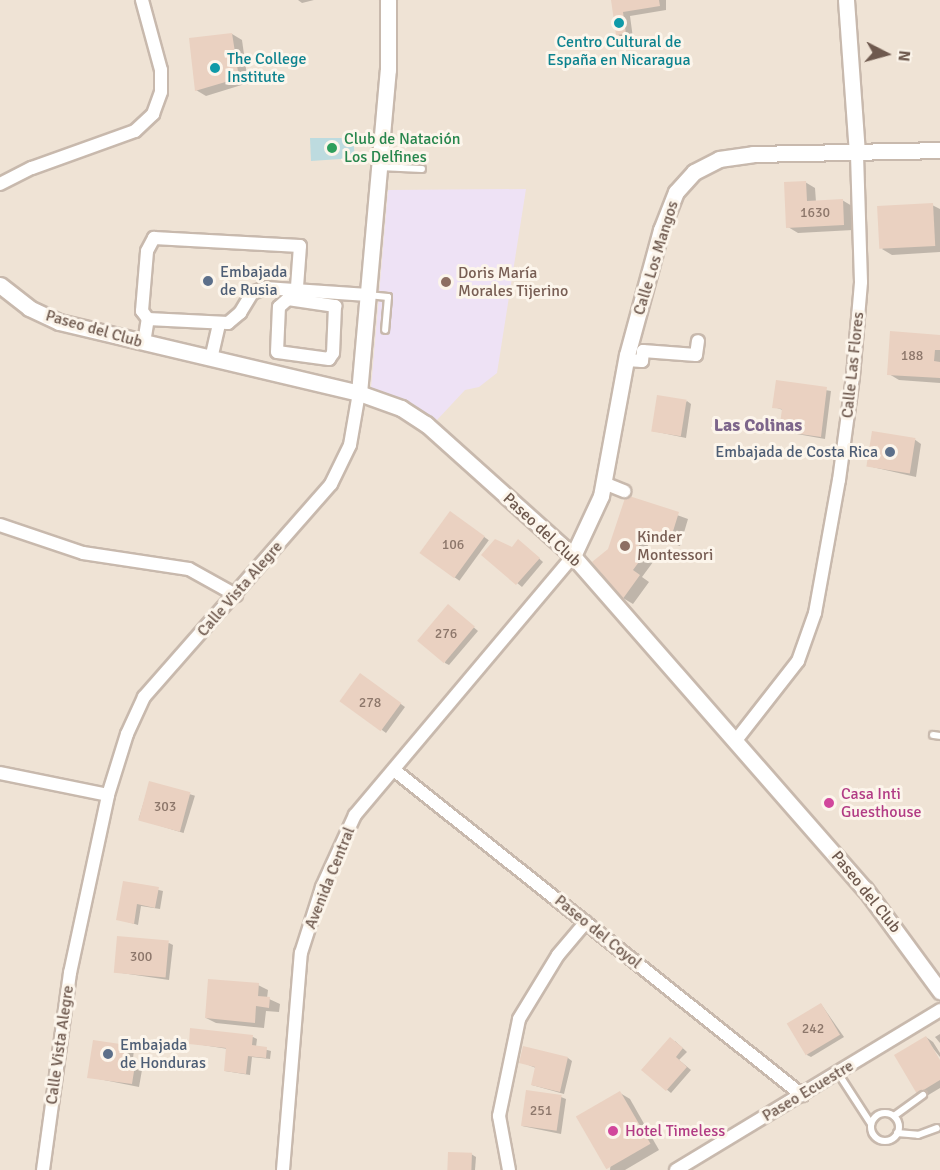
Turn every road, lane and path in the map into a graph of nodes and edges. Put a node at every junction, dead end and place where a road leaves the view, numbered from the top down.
1 (142, 0) edge
2 (388, 0) edge
3 (846, 0) edge
4 (940, 150) edge
5 (857, 153) junction
6 (379, 167) junction
7 (422, 169) dead end
8 (0, 184) edge
9 (0, 285) edge
10 (296, 295) junction
11 (368, 295) junction
12 (148, 319) junction
13 (219, 323) junction
14 (385, 330) dead end
15 (698, 341) dead end
16 (144, 343) junction
17 (211, 359) junction
18 (627, 360) junction
19 (359, 393) junction
20 (604, 483) junction
21 (624, 491) dead end
22 (0, 525) edge
23 (573, 556) junction
24 (236, 595) junction
25 (737, 739) junction
26 (394, 770) junction
27 (0, 773) edge
28 (108, 795) junction
29 (586, 922) junction
30 (940, 991) edge
31 (940, 1010) edge
32 (838, 1073) junction
33 (802, 1095) junction
34 (923, 1095) dead end
35 (894, 1116) junction
36 (871, 1124) junction
37 (937, 1128) dead end
38 (897, 1133) junction
39 (43, 1170) edge
40 (283, 1170) edge
41 (509, 1170) edge
42 (676, 1170) edge

1 - 8 street
2 - 6 street, Calle Vista Alegre
3 - 5 street, Calle Las Flores
4 - 5 street, Calle Los Mangos
5 - 18 street, Calle Los Mangos
5 - 25 street, Calle Las Flores
6 - 7 lane
6 - 11 street, Calle Vista Alegre
9 - 16 street, Paseo del Club
10 - 10 street
10 - 11 street
10 - 12 street
10 - 13 street
11 - 14 lane
11 - 19 street, Calle Vista Alegre
12 - 13 street
12 - 16 street
13 - 17 street
15 - 18 street
16 - 17 street, Paseo del Club
17 - 19 street, Paseo del Club
18 - 20 street, Calle Los Mangos
19 - 23 street, Paseo del Club
19 - 24 street, Calle Vista Alegre
20 - 21 street
20 - 23 street, Calle Los Mangos
22 - 24 street
23 - 25 street, Paseo del Club
23 - 26 street, Avenida Central
24 - 28 street, Calle Vista Alegre
25 - 30 street, Paseo del Club
26 - 29 street, Paseo del Coyol
26 - 40 street, Avenida Central
27 - 28 street
28 - 39 street, Calle Vista Alegre
29 - 33 street, Paseo del Coyol
29 - 41 street
31 - 32 street, Paseo Ecuestre
32 - 33 street, Paseo Ecuestre
32 - 36 lane
33 - 42 street, Paseo Ecuestre
34 - 35 lane
35 - 36 lane
35 - 38 lane
36 - 38 lane
37 - 38 lane

